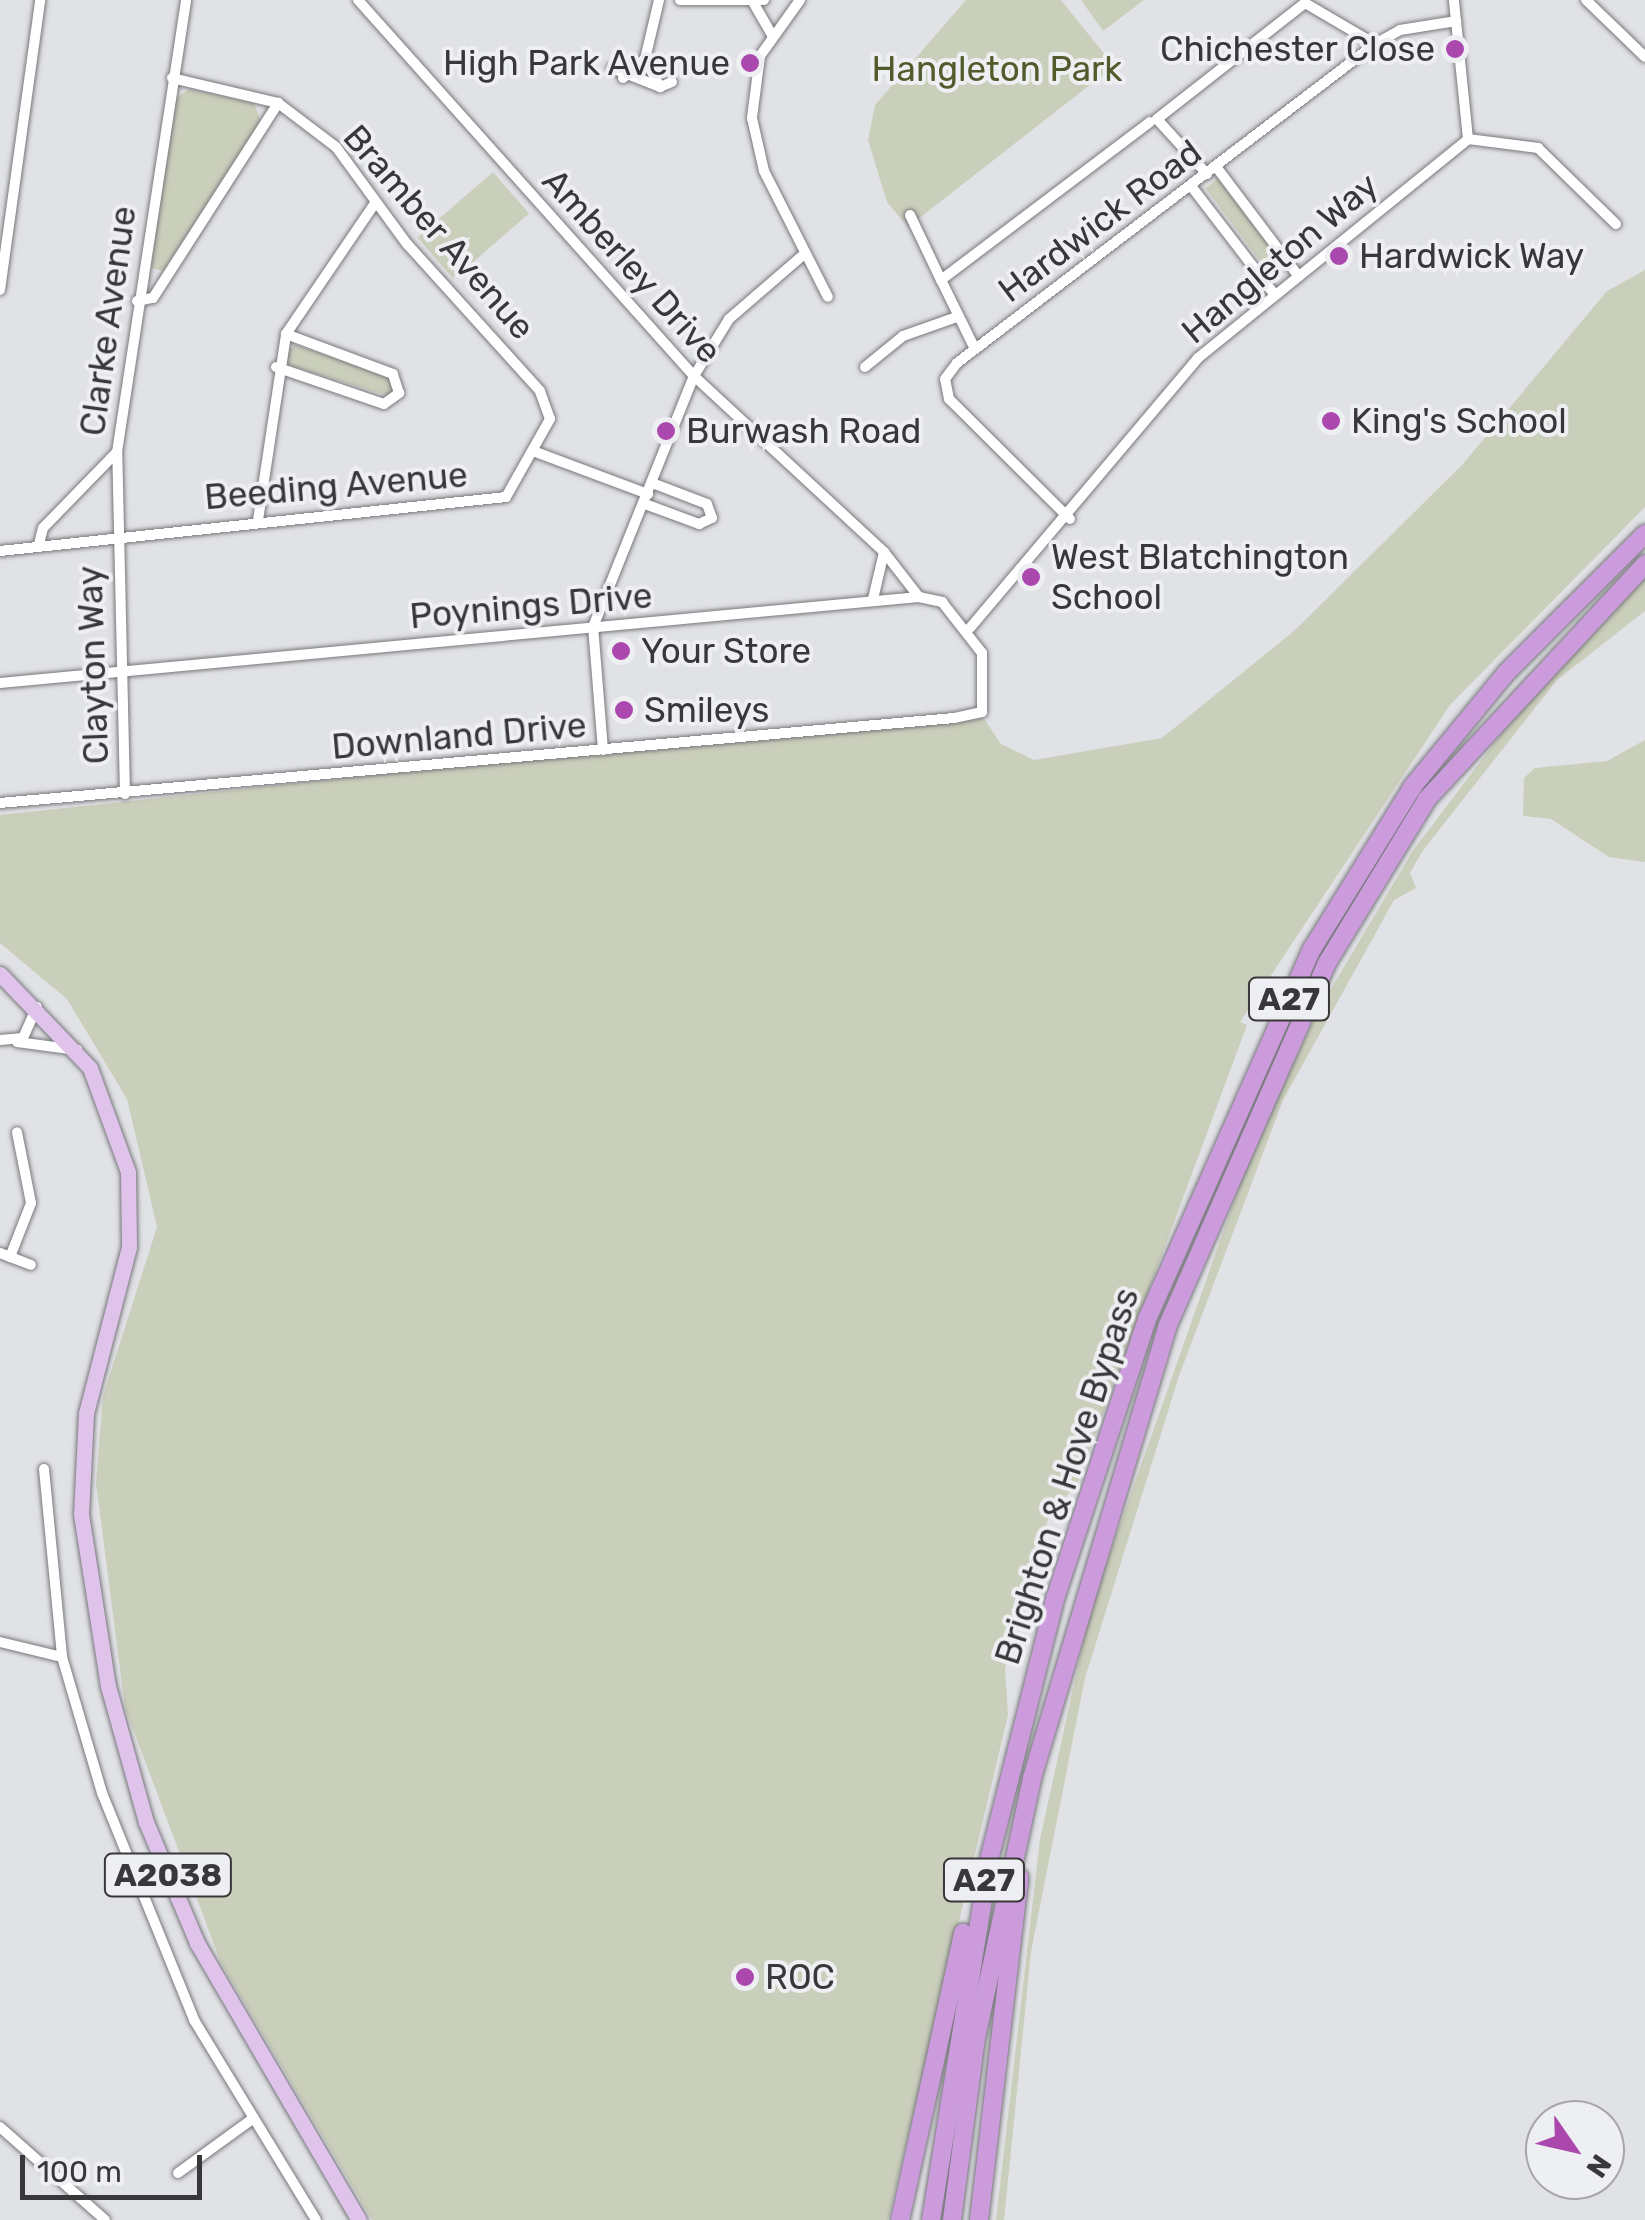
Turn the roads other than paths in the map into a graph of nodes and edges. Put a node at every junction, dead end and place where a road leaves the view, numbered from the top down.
1 (40, 0) edge
2 (186, 0) edge
3 (659, 0) edge
4 (680, 0) edge
5 (800, 0) edge
6 (1454, 0) edge
7 (1586, 0) edge
8 (361, 1) edge
9 (758, 1) edge
10 (1303, 1) edge
11 (1456, 21) junction
12 (772, 35) junction
13 (1375, 44) junction
14 (1645, 57) edge
15 (645, 59) junction
16 (612, 68) dead end
17 (172, 78) junction
18 (623, 78) junction
19 (672, 82) dead end
20 (660, 87) junction
21 (278, 103) junction
22 (1150, 122) dead end
23 (1468, 139) junction
24 (1212, 171) junction
25 (1191, 186) junction
26 (375, 203) junction
27 (910, 215) dead end
28 (1616, 224) dead end
29 (802, 256) junction
30 (1296, 273) junction
31 (941, 280) junction
32 (0, 290) edge
33 (1272, 292) junction
34 (828, 297) dead end
35 (137, 301) junction
36 (957, 317) junction
37 (286, 334) junction
38 (975, 349) junction
39 (276, 367) junction
40 (865, 368) dead end
41 (694, 376) junction
42 (533, 451) junction
43 (117, 452) junction
44 (649, 493) junction
45 (258, 520) junction
46 (1070, 520) junction
47 (1645, 534) edge
48 (116, 535) junction
49 (39, 544) junction
50 (0, 551) edge
51 (884, 552) junction
52 (1645, 564) edge
53 (919, 597) junction
54 (873, 599) junction
55 (593, 626) junction
56 (970, 628) junction
57 (119, 673) junction
58 (0, 683) edge
59 (602, 750) junction
60 (125, 794) junction
61 (0, 802) edge
62 (0, 974) edge
63 (37, 1007) junction
64 (0, 1040) edge
65 (17, 1042) junction
66 (78, 1050) junction
67 (17, 1132) dead end
68 (5, 1255) edge
69 (31, 1265) dead end
70 (44, 1469) dead end
71 (0, 1642) edge
72 (62, 1658) junction
73 (1032, 1778) junction
74 (989, 1860) junction
75 (251, 2120) junction
76 (0, 2127) edge
77 (178, 2173) dead end
78 (105, 2220) edge
79 (316, 2220) edge
80 (358, 2220) edge
81 (900, 2220) edge
82 (931, 2220) edge
83 (952, 2220) edge
84 (979, 2220) edge

1 - 32 street
2 - 17 street, Clarke Avenue
3 - 15 street
4 - 9 street
5 - 12 street
6 - 11 street
7 - 14 street
8 - 41 street, Amberley Drive
9 - 12 street
10 - 13 street
10 - 24 street
11 - 13 street, Hardwick Road
11 - 23 street
12 - 29 street
13 - 24 street, Hardwick Road
15 - 18 street
15 - 20 street
16 - 18 street
17 - 21 street, Bramber Avenue
17 - 35 street, Clarke Avenue
18 - 20 street
19 - 20 street
21 - 26 street, Bramber Avenue
21 - 35 street
22 - 31 street
23 - 28 street
23 - 30 street, Hangleton Way
24 - 25 street, Hardwick Road
24 - 30 street
25 - 33 street
25 - 38 street, Hardwick Road
26 - 37 street
26 - 42 street, Bramber Avenue
27 - 31 street
29 - 34 street
29 - 41 street
30 - 33 street, Hangleton Way
31 - 36 street
33 - 46 street, Hangleton Way
35 - 43 street, Clarke Avenue
36 - 38 street
36 - 40 street
37 - 39 street
37 - 39 street
38 - 46 street, Hardwick Road
39 - 45 street
41 - 44 street
41 - 51 street, Amberley Drive
42 - 44 street
42 - 45 street, Beeding Avenue
43 - 48 street, Clarke Avenue
43 - 49 street
44 - 44 street
44 - 55 street
45 - 48 street, Beeding Avenue
46 - 56 street, Hangleton Way
47 - 74 highway, Brighton & Hove Bypass / A27
48 - 49 street
48 - 57 street, Clayton Way
49 - 50 street
51 - 53 street, Amberley Drive
51 - 54 street
52 - 73 highway, Brighton & Hove Bypass / A27
53 - 54 street, Poynings Drive
53 - 56 street
54 - 55 street, Poynings Drive
55 - 57 street, Poynings Drive
55 - 59 street
56 - 59 street, Downland Drive
57 - 58 street, Poynings Drive
57 - 60 street, Clayton Way
59 - 60 street, Downland Drive
60 - 61 street, Downland Drive
62 - 63 main road, A2038
63 - 65 street
63 - 66 main road, A2038
64 - 65 street
65 - 66 street
66 - 80 main road, A2038
67 - 68 street
68 - 69 street
70 - 72 street
71 - 72 street
72 - 75 street
73 - 83 highway, Brighton & Hove Bypass / A27
73 - 84 highway, A27
74 - 81 highway, A27
74 - 82 highway, Brighton & Hove Bypass / A27
75 - 77 street
75 - 79 street
76 - 78 street

